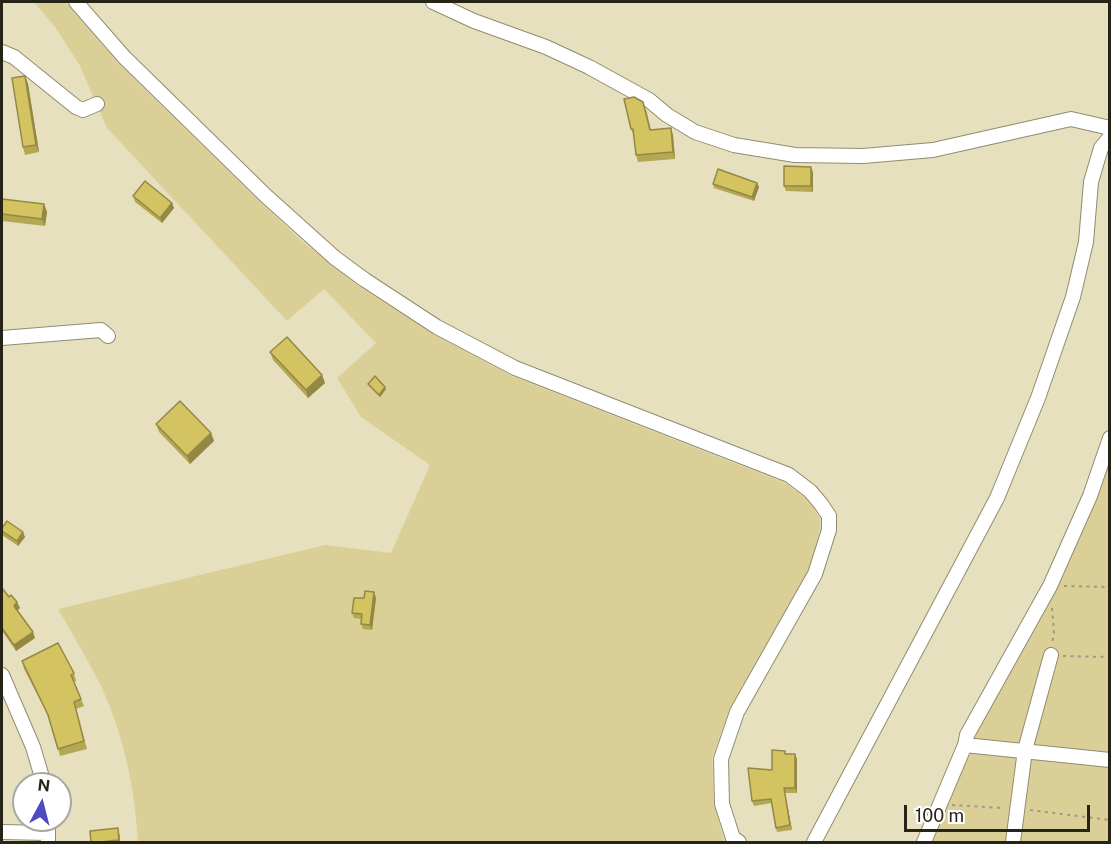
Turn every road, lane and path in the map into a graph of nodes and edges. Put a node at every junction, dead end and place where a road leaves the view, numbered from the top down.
1 (76, 2) edge
2 (433, 2) edge
3 (2, 52) edge
4 (97, 104) dead end
5 (1110, 128) edge
6 (1110, 136) edge
7 (108, 336) dead end
8 (2, 338) edge
9 (1110, 438) edge
10 (1050, 586) junction
11 (1110, 587) edge
12 (1051, 655) junction
13 (1110, 657) edge
14 (2, 675) edge
15 (964, 745) junction
16 (1025, 750) junction
17 (1110, 760) edge
18 (40, 772) edge
19 (739, 843) edge
20 (814, 843) edge
21 (924, 843) edge
22 (1013, 843) edge

1 - 19 street
2 - 5 street
3 - 4 street
6 - 20 street
7 - 8 street
9 - 10 street
10 - 11 path
10 - 12 path
10 - 15 street
12 - 13 path
12 - 16 street
14 - 18 street
15 - 16 street
15 - 21 street
16 - 17 street
16 - 22 street

